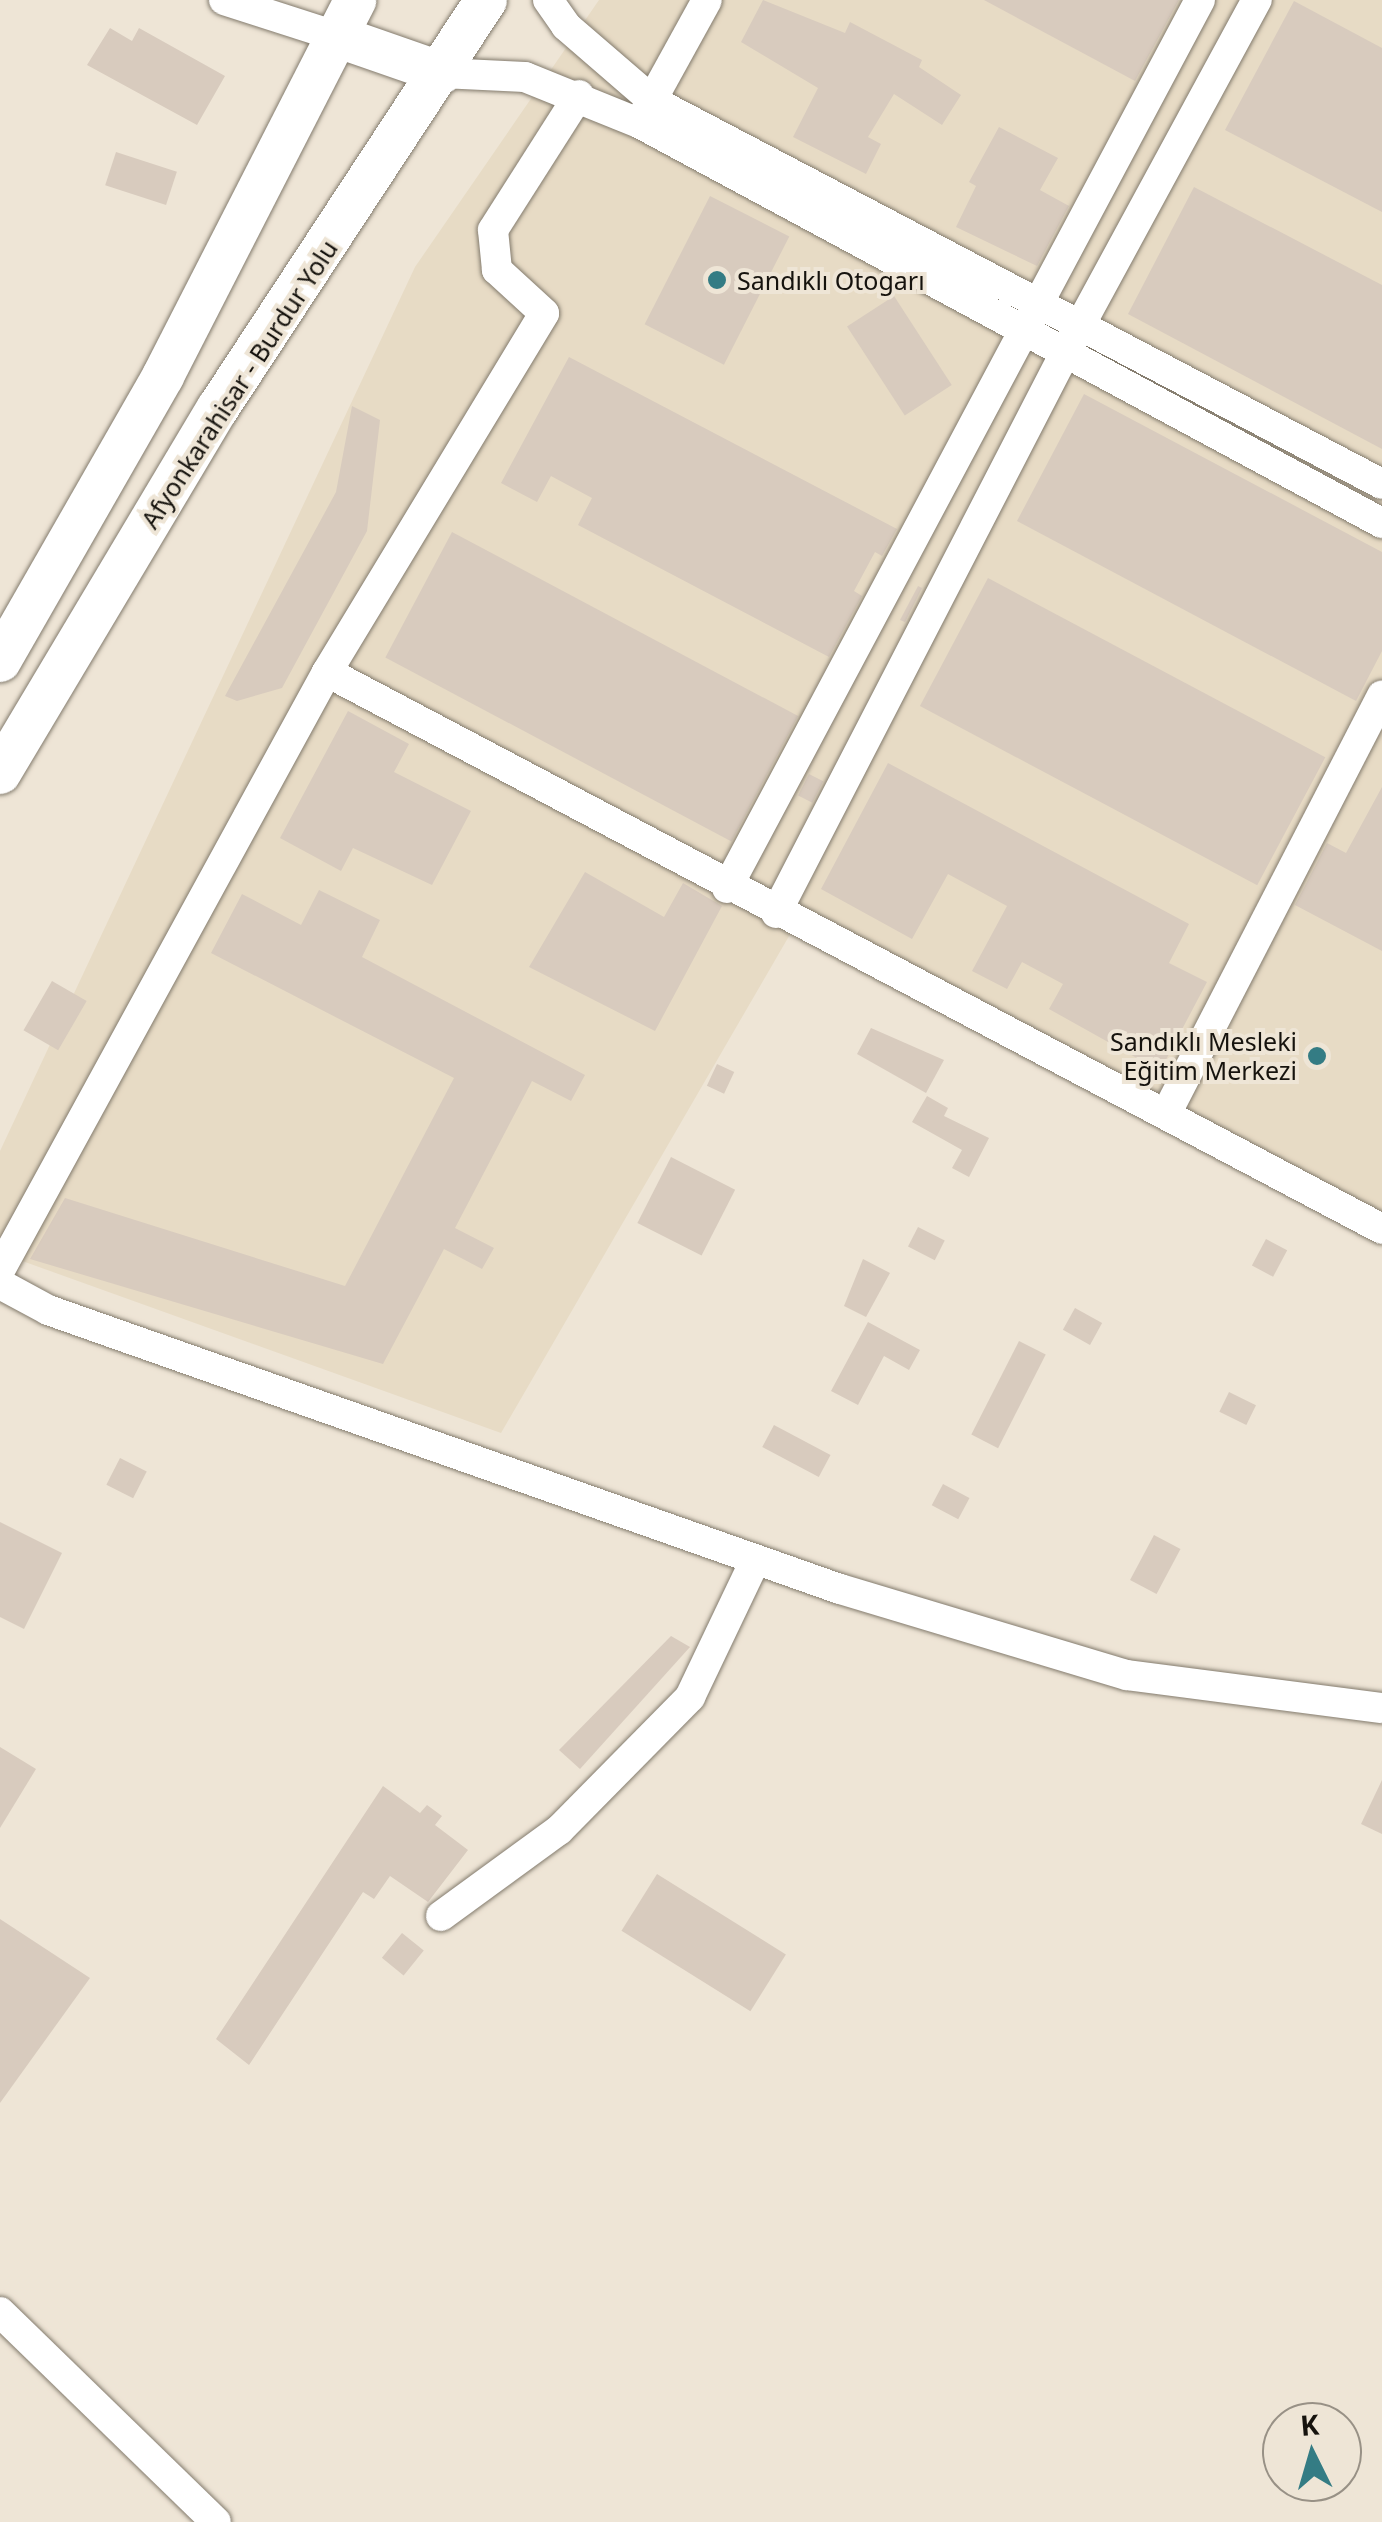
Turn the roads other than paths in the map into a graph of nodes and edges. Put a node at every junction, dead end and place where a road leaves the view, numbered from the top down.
1 (224, 0) edge
2 (486, 0) edge
3 (548, 0) edge
4 (706, 0) edge
5 (1200, 0) edge
6 (1256, 0) edge
7 (573, 13) edge
8 (346, 18) edge
9 (442, 73) junction
10 (579, 95) junction
11 (646, 112) junction
12 (1038, 308) junction
13 (1083, 323) junction
14 (1021, 334) junction
15 (1064, 355) junction
16 (1382, 484) edge
17 (1382, 523) edge
18 (0, 660) edge
19 (327, 672) junction
20 (1382, 696) edge
21 (0, 773) edge
22 (726, 888) junction
23 (776, 913) junction
24 (1166, 1114) junction
25 (1382, 1228) edge
26 (0, 1270) edge
27 (0, 1284) edge
28 (755, 1560) junction
29 (1382, 1708) edge
30 (441, 1916) dead end
31 (0, 2312) edge
32 (216, 2522) edge

1 - 8 street
2 - 9 highway, Afyonkarahisar - Burdur Yolu
3 - 7 street
4 - 11 street
5 - 12 street
6 - 13 street
7 - 11 street
8 - 9 highway
8 - 18 highway
9 - 10 street
9 - 21 highway, Afyonkarahisar - Burdur Yolu
10 - 11 street
10 - 19 street
11 - 12 street
11 - 14 street
12 - 13 street
12 - 14 street
13 - 15 street
13 - 16 street
14 - 15 street
14 - 22 street
15 - 17 street
15 - 23 street
19 - 22 street
19 - 26 street
20 - 24 street
22 - 23 street
23 - 24 street
24 - 25 street
27 - 28 street
28 - 29 street
28 - 30 street
31 - 32 street

